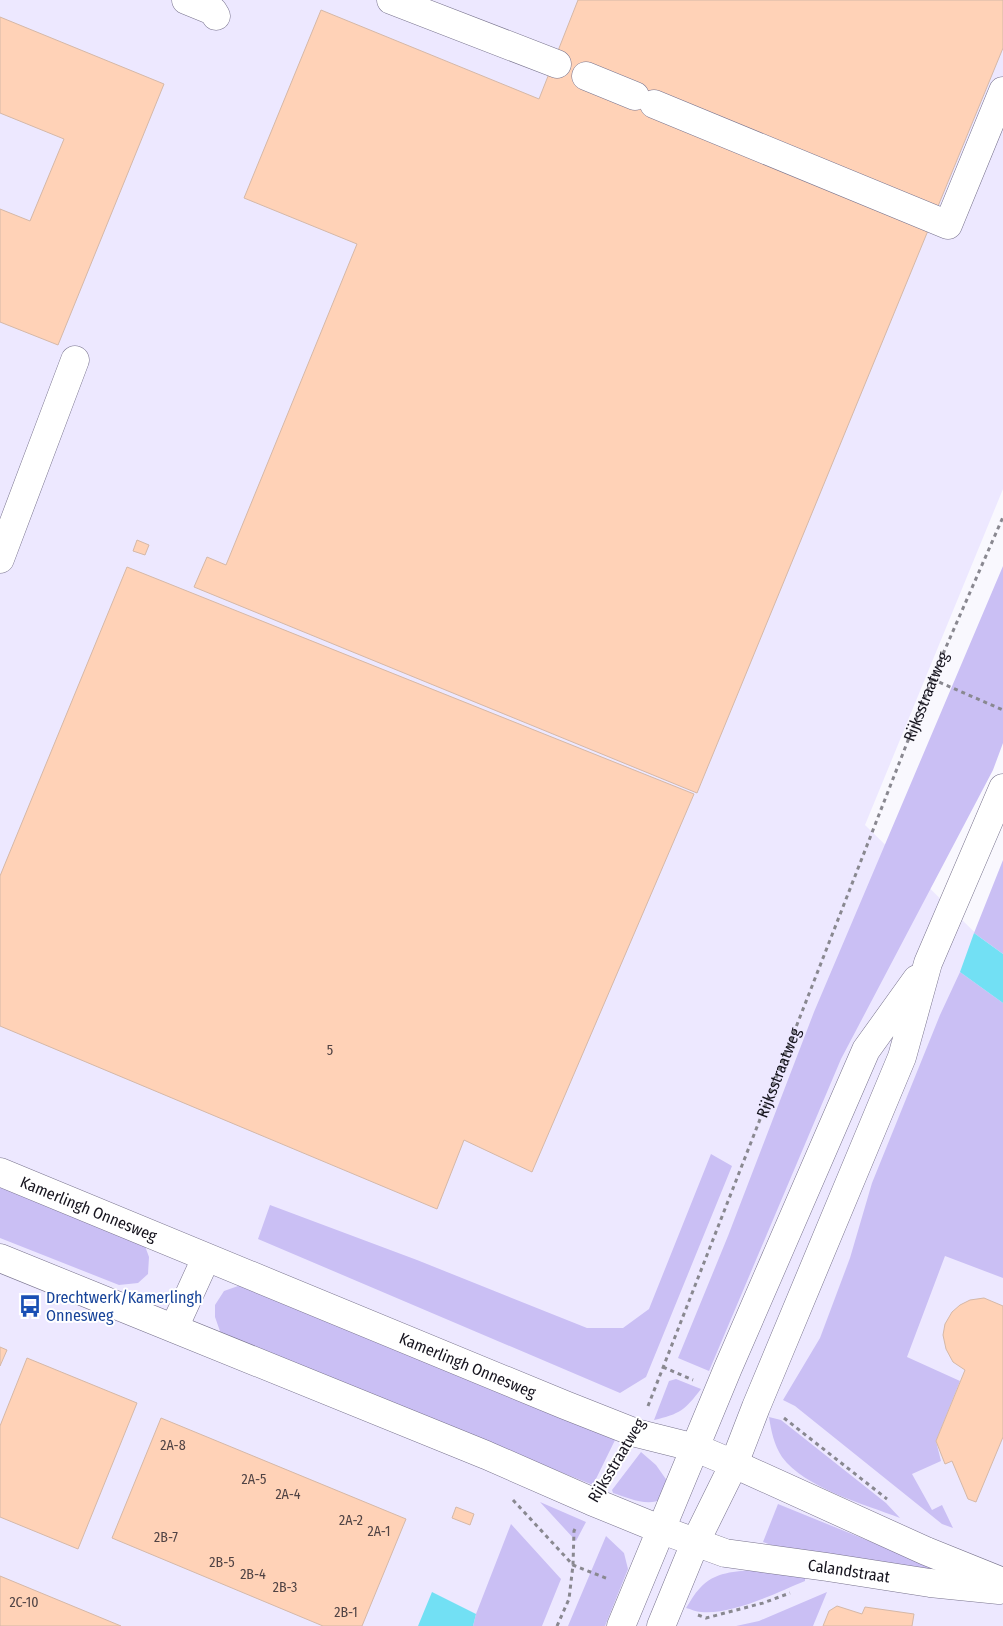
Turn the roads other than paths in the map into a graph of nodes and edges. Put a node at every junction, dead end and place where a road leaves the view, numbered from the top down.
1 (186, 0) edge
2 (391, 0) edge
3 (216, 16) dead end
4 (557, 64) dead end
5 (586, 76) dead end
6 (1003, 91) edge
7 (75, 360) dead end
8 (0, 559) edge
9 (1003, 788) edge
10 (928, 963) junction
11 (0, 1172) edge
12 (0, 1258) edge
13 (206, 1258) junction
14 (174, 1328) junction
15 (696, 1448) junction
16 (734, 1464) junction
17 (662, 1530) junction
18 (695, 1543) junction
19 (1003, 1582) edge
20 (1003, 1591) edge
21 (621, 1626) edge
22 (661, 1626) edge

1 - 3 street
2 - 4 street
5 - 6 street
7 - 8 street
9 - 10 street
10 - 15 street
10 - 16 street
11 - 13 street, Kamerlingh Onnesweg
12 - 14 street
13 - 14 street
13 - 15 street, Kamerlingh Onnesweg
14 - 17 street
15 - 16 street, Kamerlingh Onnesweg
15 - 17 street
16 - 18 street
16 - 19 street
17 - 18 street
17 - 21 street
18 - 20 street, Calandstraat
18 - 22 street

